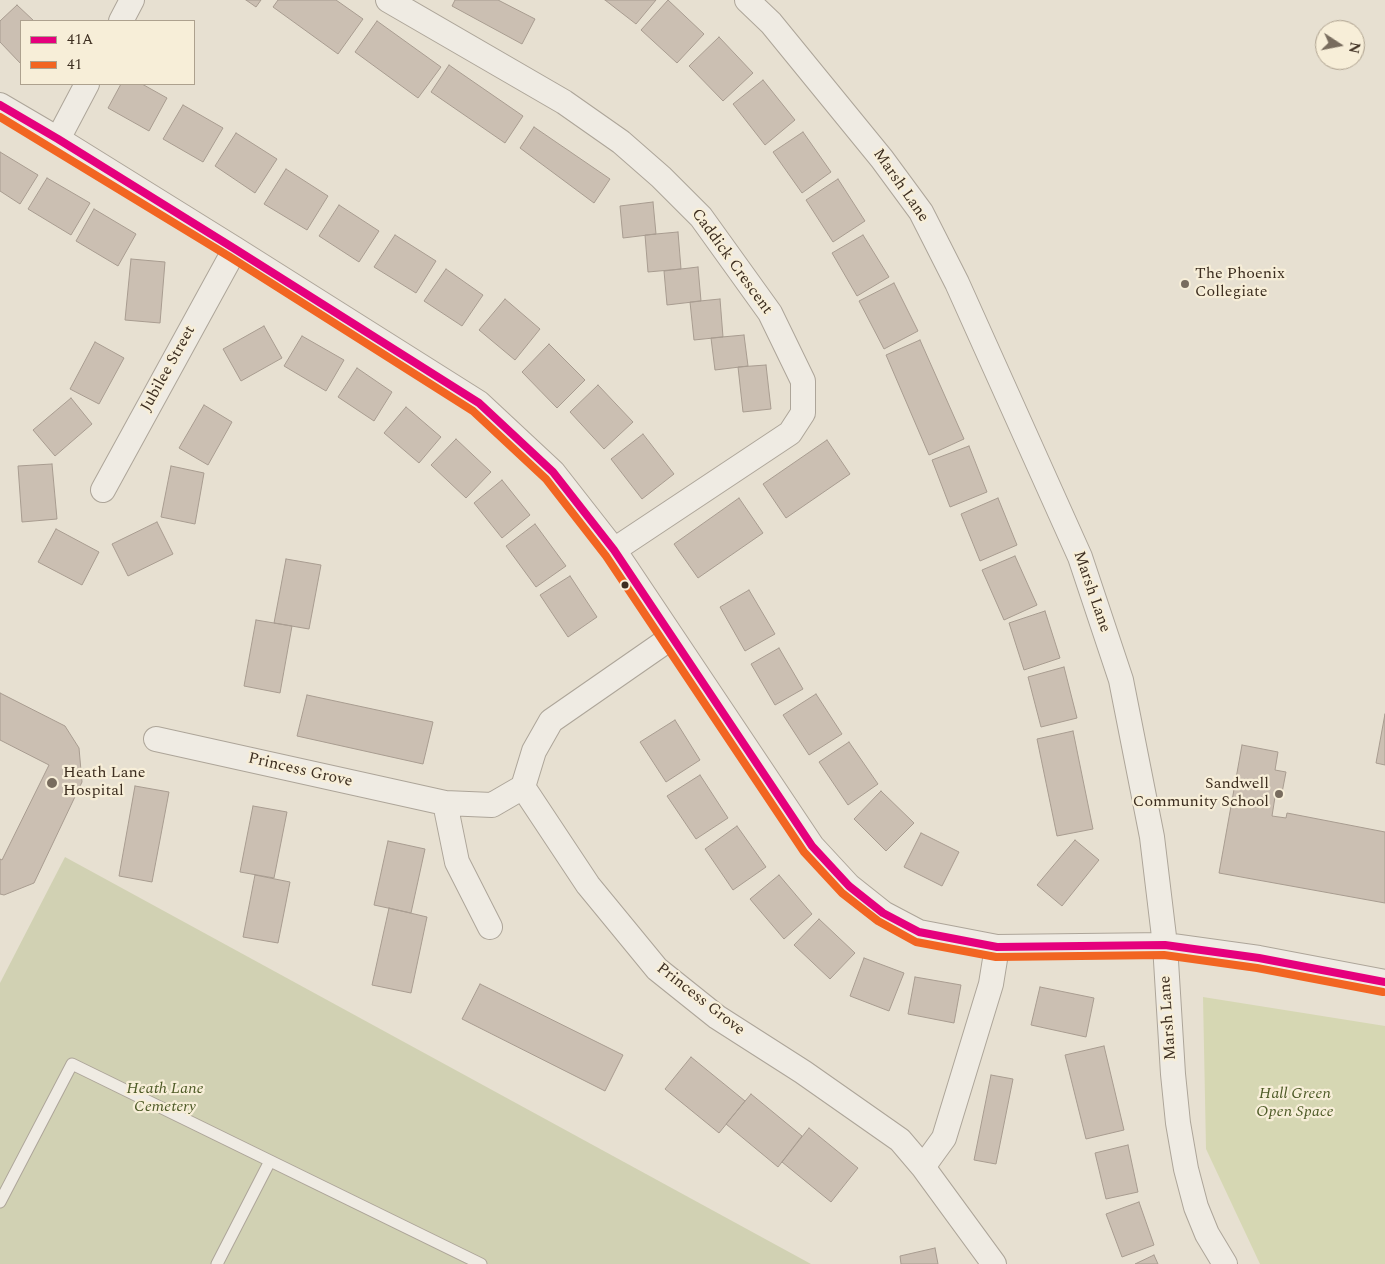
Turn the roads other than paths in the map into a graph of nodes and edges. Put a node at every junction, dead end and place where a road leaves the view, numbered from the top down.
1 (132, 0) edge
2 (388, 0) edge
3 (747, 0) edge
4 (122, 20) edge
5 (86, 85) edge
6 (0, 105) edge
7 (58, 139) junction
8 (235, 248) junction
9 (103, 490) dead end
10 (614, 550) junction
11 (672, 637) junction
12 (156, 739) dead end
13 (522, 787) junction
14 (445, 803) junction
15 (490, 928) dead end
16 (1164, 945) junction
17 (997, 946) junction
18 (1385, 982) edge
19 (270, 1161) junction
20 (923, 1167) junction
21 (0, 1202) edge
22 (217, 1264) edge
23 (481, 1264) edge
24 (994, 1264) edge
25 (1225, 1264) edge

1 - 4 street
2 - 10 street, Caddick Crescent
3 - 16 street, Marsh Lane
5 - 7 street
6 - 7 street
7 - 8 street
8 - 9 street, Jubilee Street
8 - 10 street
10 - 11 street
11 - 13 street
11 - 17 street
12 - 14 street, Princess Grove
13 - 14 street, Princess Grove
13 - 20 street, Princess Grove
14 - 15 street
16 - 17 street
16 - 18 street
16 - 25 street, Marsh Lane
17 - 20 street
19 - 21 lane
19 - 22 lane
19 - 23 lane
20 - 24 street, Princess Grove

